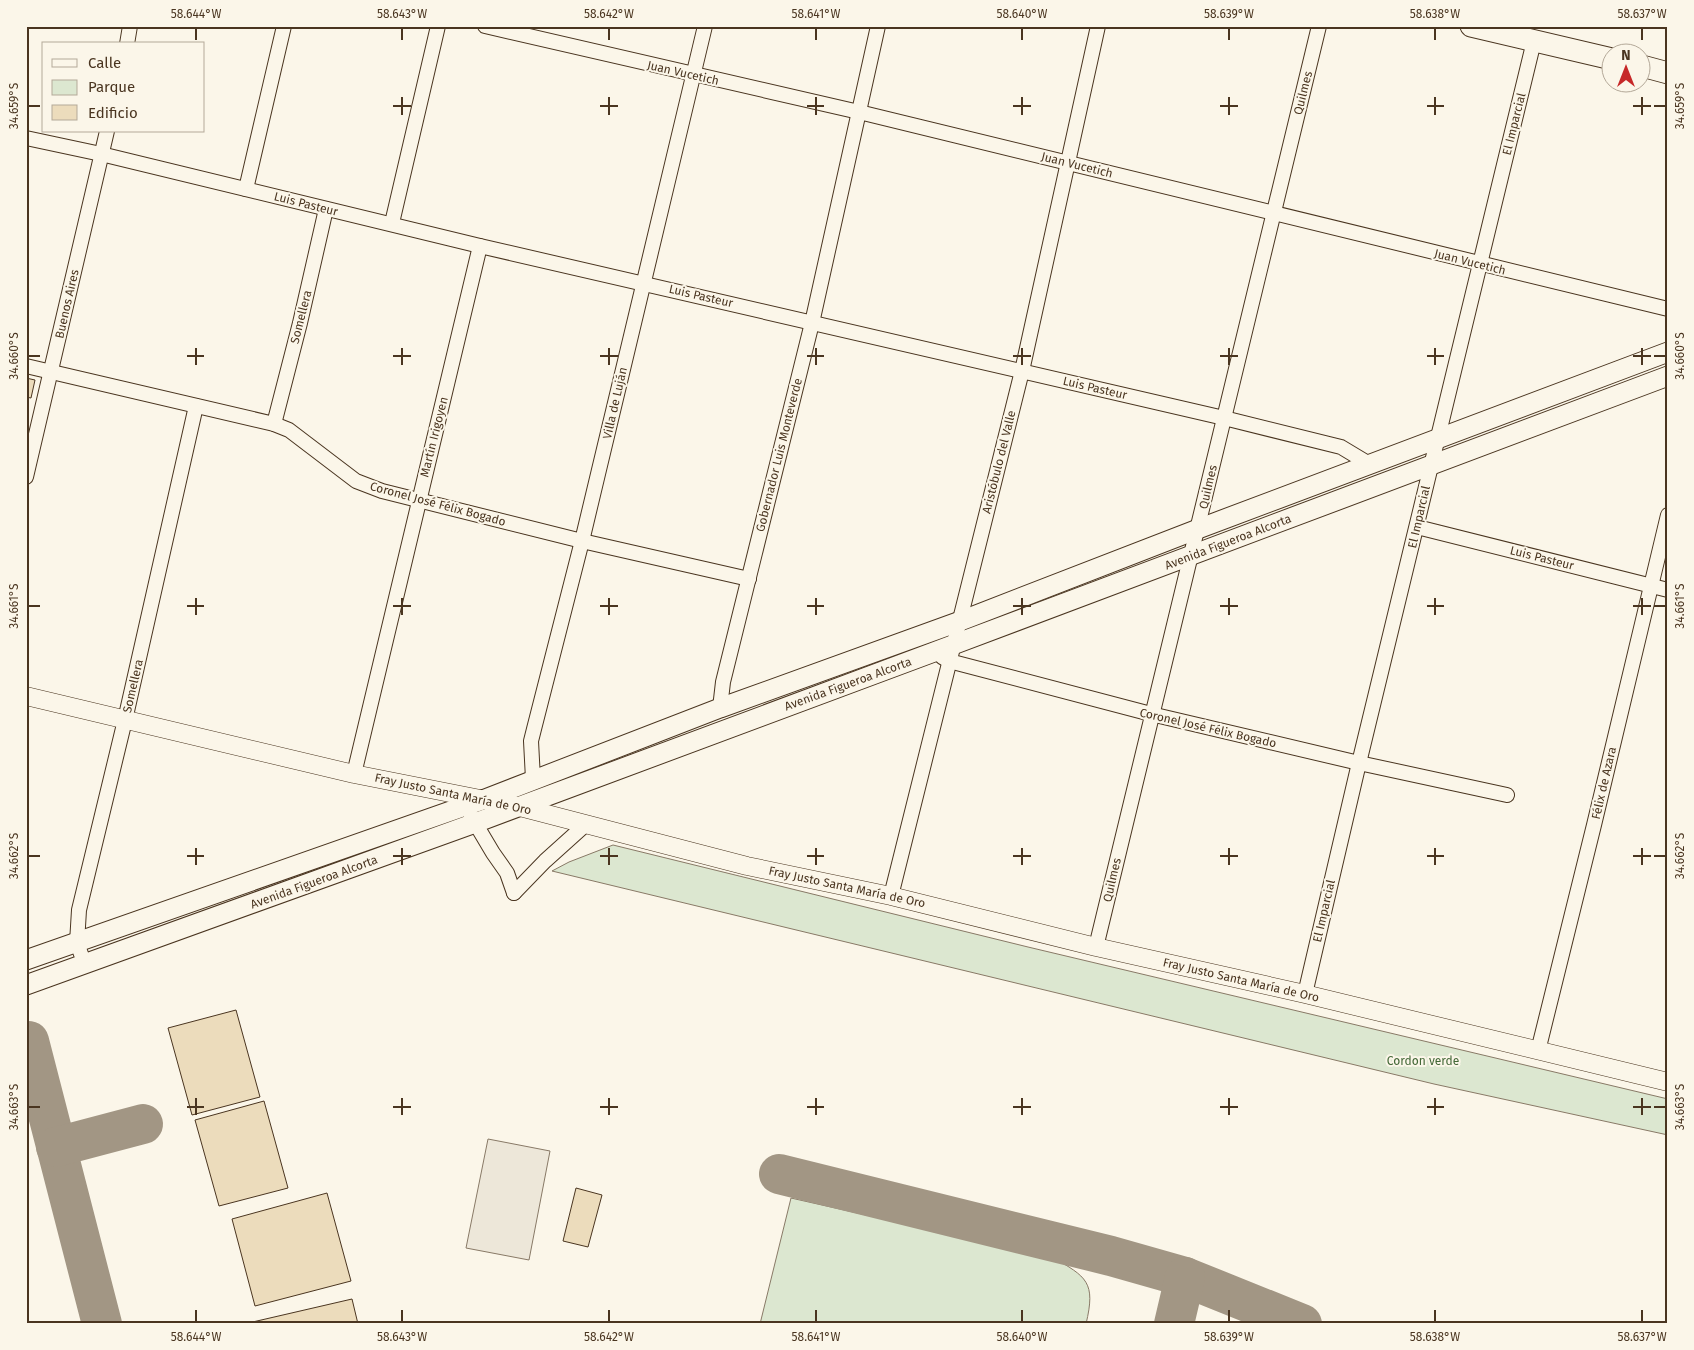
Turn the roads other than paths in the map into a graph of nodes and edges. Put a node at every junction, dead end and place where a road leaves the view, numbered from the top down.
1 (130, 26) edge
2 (284, 26) edge
3 (438, 26) edge
4 (486, 26) edge
5 (705, 26) edge
6 (878, 26) edge
7 (1098, 26) edge
8 (1319, 26) edge
9 (1485, 28) edge
10 (1534, 41) junction
11 (126, 42) edge
12 (1602, 57) edge
13 (1652, 69) edge
14 (1668, 73) edge
15 (693, 75) junction
16 (858, 112) junction
17 (107, 132) edge
18 (26, 138) edge
19 (101, 154) junction
20 (1068, 162) junction
21 (246, 189) junction
22 (326, 210) junction
23 (1273, 214) junction
24 (392, 224) junction
25 (480, 246) junction
26 (1480, 264) junction
27 (644, 283) junction
28 (1668, 309) edge
29 (812, 322) junction
30 (1668, 352) edge
31 (26, 366) edge
32 (1022, 371) junction
33 (51, 372) junction
34 (1668, 376) edge
35 (196, 406) junction
36 (1224, 418) junction
37 (274, 424) junction
38 (1437, 440) junction
39 (1371, 465) junction
40 (1430, 466) junction
41 (26, 477) edge
42 (418, 501) junction
43 (1668, 515) edge
44 (1417, 527) junction
45 (1198, 529) junction
46 (582, 541) junction
47 (1191, 556) junction
48 (749, 579) junction
49 (1651, 586) junction
50 (1668, 590) edge
51 (958, 622) junction
52 (923, 634) junction
53 (945, 652) junction
54 (26, 696) edge
55 (720, 708) junction
56 (1151, 714) junction
57 (125, 720) junction
58 (1359, 763) junction
59 (354, 774) junction
60 (534, 780) junction
61 (1507, 795) dead end
62 (485, 799) junction
63 (465, 806) junction
64 (516, 806) junction
65 (475, 823) junction
66 (585, 825) junction
67 (891, 896) junction
68 (77, 942) junction
69 (1096, 947) junction
70 (26, 960) edge
71 (85, 965) junction
72 (26, 985) edge
73 (1305, 994) junction
74 (1538, 1051) junction
75 (1668, 1082) edge

1 - 11 street
2 - 21 street
3 - 24 street
4 - 15 street, Juan Vucetich
5 - 15 street, Villa de Luján
6 - 16 street, Gobernador Luis Monteverde
7 - 20 street, Aristóbulo del Valle
8 - 23 street, Quilmes
9 - 10 main road
10 - 12 main road
10 - 26 street, El Imparcial
13 - 14 main road
15 - 16 street, Juan Vucetich
15 - 27 street, Villa de Luján
16 - 20 street, Juan Vucetich
16 - 29 street, Gobernador Luis Monteverde
17 - 19 street, Buenos Aires
18 - 19 street, Luis Pasteur
19 - 21 street, Luis Pasteur
19 - 33 street, Buenos Aires
20 - 23 street, Juan Vucetich
20 - 32 street, Aristóbulo del Valle
21 - 22 street, Luis Pasteur
22 - 24 street, Luis Pasteur
22 - 37 street, Somellera
23 - 26 street, Juan Vucetich
23 - 36 street, Quilmes
24 - 25 street, Luis Pasteur
25 - 27 street, Luis Pasteur
25 - 42 street, Martín Irigoyen
26 - 28 street, Juan Vucetich
26 - 38 street, El Imparcial
27 - 29 street, Luis Pasteur
27 - 46 street, Villa de Luján
29 - 32 street, Luis Pasteur
29 - 48 street, Gobernador Luis Monteverde
30 - 38 main road, Avenida Figueroa Alcorta
31 - 33 street, Coronel José Félix Bogado
32 - 36 street, Luis Pasteur
32 - 51 street, Aristóbulo del Valle
33 - 35 street, Coronel José Félix Bogado
33 - 41 street, Buenos Aires
34 - 40 main road, Avenida Figueroa Alcorta
35 - 37 street, Coronel José Félix Bogado
35 - 57 street, Somellera
36 - 39 street, Luis Pasteur
36 - 45 street, Quilmes
37 - 42 street, Coronel José Félix Bogado
38 - 39 main road, Avenida Figueroa Alcorta
38 - 40 street, El Imparcial
39 - 45 main road, Avenida Figueroa Alcorta
40 - 44 street, El Imparcial
40 - 47 main road, Avenida Figueroa Alcorta
42 - 46 street, Coronel José Félix Bogado
42 - 59 street, Martín Irigoyen
43 - 49 street, Félix de Azara
44 - 49 street, Luis Pasteur
44 - 58 street, El Imparcial
45 - 47 street, Quilmes
45 - 51 main road, Avenida Figueroa Alcorta
46 - 48 street, Coronel José Félix Bogado
46 - 60 street, Villa de Luján
47 - 53 main road, Avenida Figueroa Alcorta
47 - 56 street, Quilmes
48 - 55 street, Gobernador Luis Monteverde
49 - 50 street, Luis Pasteur
49 - 74 street, Félix de Azara
51 - 52 main road, Avenida Figueroa Alcorta
51 - 53 street, Aristóbulo del Valle
52 - 53 street
52 - 55 main road, Avenida Figueroa Alcorta
53 - 56 street, Coronel José Félix Bogado
53 - 64 main road, Avenida Figueroa Alcorta
53 - 67 street, Aristóbulo del Valle
54 - 57 street, Fray Justo Santa María de Oro
55 - 60 main road, Avenida Figueroa Alcorta
56 - 58 street, Coronel José Félix Bogado
56 - 69 street, Quilmes
57 - 59 street, Fray Justo Santa María de Oro
57 - 68 street, Somellera
58 - 61 street, Coronel José Félix Bogado
58 - 73 street, El Imparcial
59 - 62 street, Fray Justo Santa María de Oro
60 - 62 main road, Avenida Figueroa Alcorta
62 - 63 main road, Avenida Figueroa Alcorta
62 - 64 street, Fray Justo Santa María de Oro
63 - 65 street
63 - 68 main road, Avenida Figueroa Alcorta
64 - 65 main road, Avenida Figueroa Alcorta
64 - 66 street, Fray Justo Santa María de Oro
65 - 66 street
65 - 71 main road, Avenida Figueroa Alcorta
66 - 67 street, Fray Justo Santa María de Oro
67 - 69 street, Fray Justo Santa María de Oro
68 - 70 main road, Avenida Figueroa Alcorta
68 - 71 street, Somellera
69 - 73 street, Fray Justo Santa María de Oro
71 - 72 main road, Avenida Figueroa Alcorta
73 - 74 street, Fray Justo Santa María de Oro
74 - 75 street, Fray Justo Santa María de Oro

